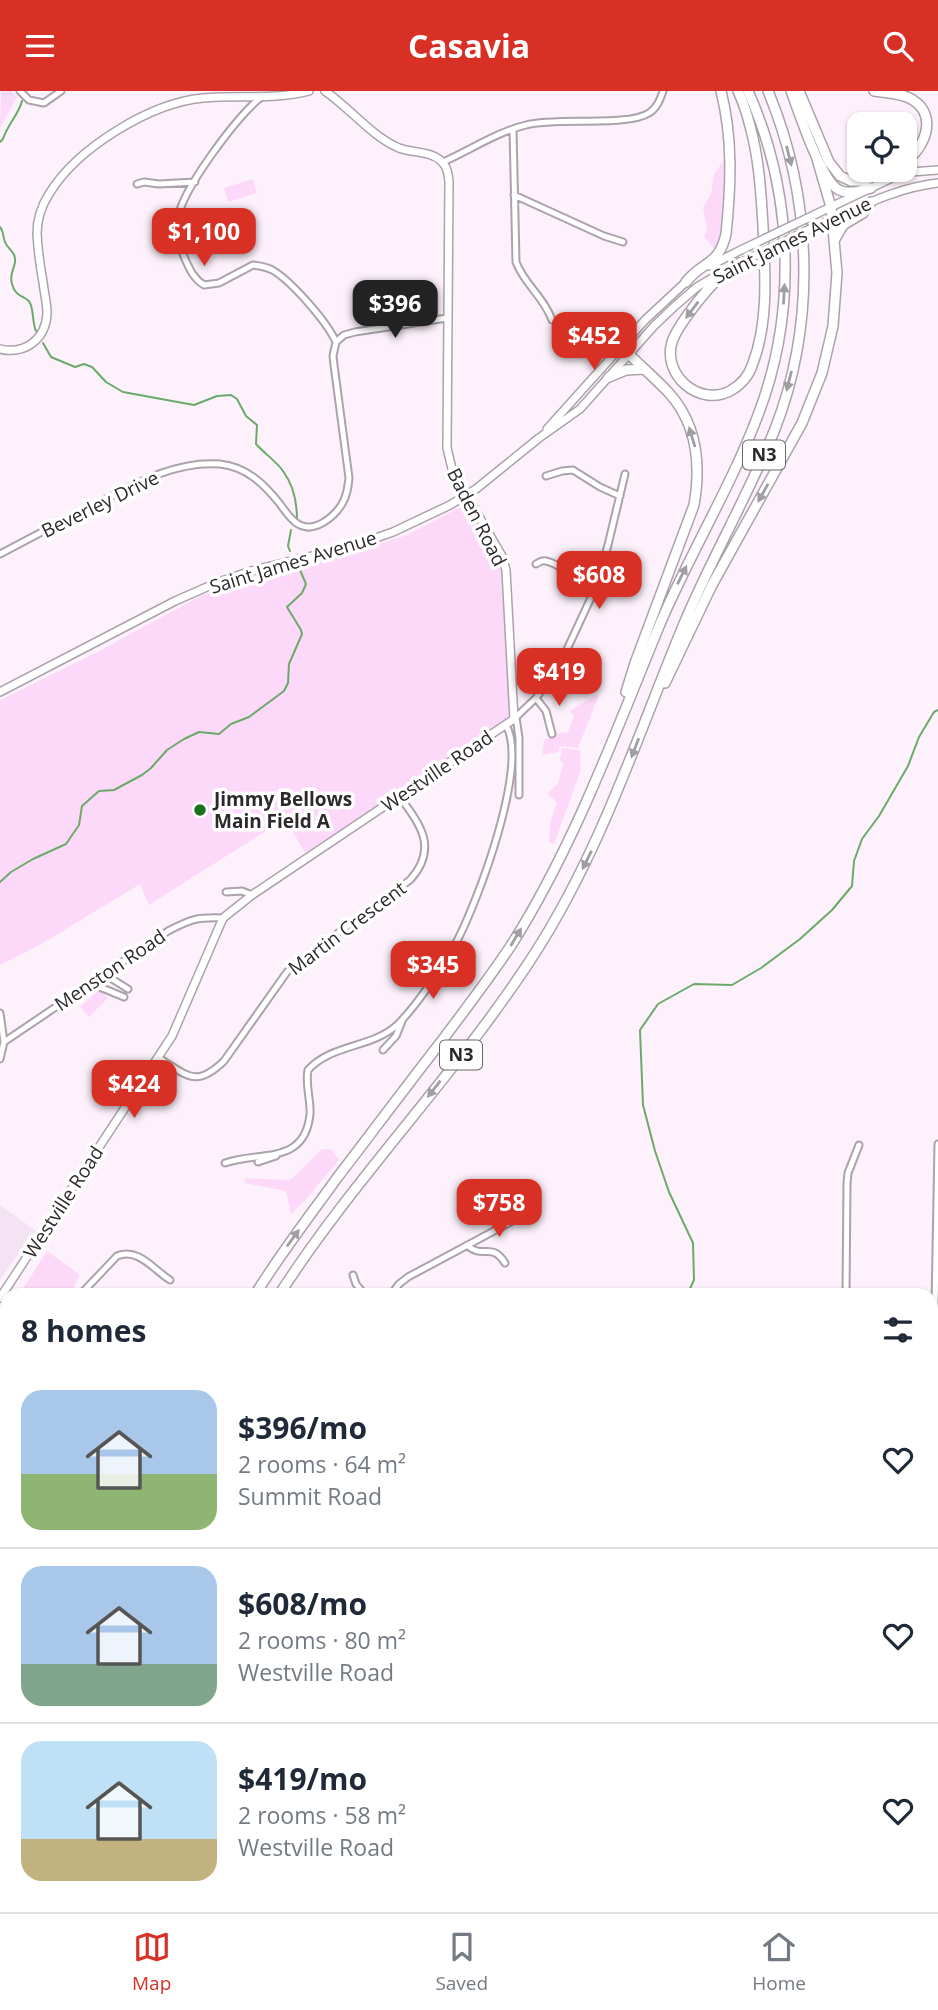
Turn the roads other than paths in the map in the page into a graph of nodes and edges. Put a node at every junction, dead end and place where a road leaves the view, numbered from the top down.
1 (20, 91) edge
2 (61, 91) edge
3 (309, 91) edge
4 (325, 91) edge
5 (663, 91) edge
6 (721, 91) edge
7 (738, 91) edge
8 (748, 91) edge
9 (768, 91) edge
10 (790, 91) edge
11 (799, 91) edge
12 (874, 91) edge
13 (260, 98) junction
14 (513, 129) junction
15 (917, 152) edge
16 (817, 159) junction
17 (443, 162) junction
18 (938, 170) edge
19 (847, 179) edge
20 (195, 182) junction
21 (938, 183) edge
22 (138, 184) dead end
23 (871, 188) junction
24 (514, 195) junction
25 (871, 202) junction
26 (831, 207) junction
27 (832, 219) junction
28 (835, 239) junction
29 (623, 242) dead end
30 (740, 263) junction
31 (686, 282) junction
32 (447, 318) junction
33 (552, 320) dead end
34 (336, 342) junction
35 (0, 349) edge
36 (625, 351) junction
37 (644, 369) junction
38 (609, 377) junction
39 (539, 438) junction
40 (625, 474) dead end
41 (546, 476) dead end
42 (620, 496) junction
43 (0, 554) edge
44 (536, 564) dead end
45 (592, 595) junction
46 (0, 692) edge
47 (536, 698) junction
48 (649, 711) junction
49 (515, 718) junction
50 (506, 725) junction
51 (617, 727) junction
52 (552, 734) dead end
53 (519, 795) dead end
54 (399, 796) junction
55 (226, 892) dead end
56 (252, 895) junction
57 (223, 918) junction
58 (104, 974) junction
59 (90, 983) junction
60 (128, 989) dead end
61 (124, 997) dead end
62 (0, 1013) edge
63 (403, 1019) junction
64 (4, 1042) junction
65 (383, 1049) dead end
66 (159, 1058) junction
67 (0, 1059) edge
68 (859, 1145) dead end
69 (938, 1145) edge
70 (278, 1154) junction
71 (258, 1162) dead end
72 (225, 1163) dead end
73 (520, 1217) dead end
74 (467, 1245) junction
75 (505, 1263) dead end
76 (352, 1275) dead end
77 (170, 1280) dead end
78 (7, 1288) edge
79 (86, 1288) edge
80 (260, 1288) edge
81 (284, 1288) edge
82 (360, 1288) edge
83 (396, 1288) edge
84 (846, 1288) edge
85 (935, 1288) edge

1 - 2 street
3 - 13 street
4 - 17 street
5 - 14 street
6 - 31 highway
30 -> 7 highway
51 -> 8 highway, N3
9 -> 48 highway, N3
10 - 16 highway
11 - 19 highway
12 - 15 highway
13 - 20 street
13 - 35 street
14 - 17 street
14 - 24 street
16 - 23 highway
16 - 26 highway
17 - 32 street, Baden Road
18 - 23 street, Saint James Avenue
20 - 22 street
20 - 34 street
21 - 25 street, Saint James Avenue
23 - 26 street, Saint James Avenue
24 - 29 street
24 - 33 street
25 - 27 street, Saint James Avenue
25 - 28 highway
26 - 27 highway
26 - 31 street, Saint James Avenue, bridge
27 - 28 highway
27 - 30 street, Saint James Avenue, bridge
28 -> 48 highway
30 - 36 street, Saint James Avenue
31 - 36 street, Saint James Avenue
32 - 34 street
32 - 49 street, Baden Road, bridge
34 - 43 street, Beverley Drive
36 - 37 highway
36 - 38 street, Saint James Avenue
36 - 39 street, Saint James Avenue
37 - 38 highway
51 -> 37 highway
38 - 39 street, Saint James Avenue
39 - 46 street, Saint James Avenue
40 - 42 street, Westville Road
41 - 42 street
42 - 45 street, Westville Road
44 - 45 street
45 - 47 street, Westville Road
47 - 49 street, Westville Road
47 - 52 street
48 -> 81 highway, N3
49 - 50 street, Westville Road
49 - 53 street
50 - 54 street, Westville Road
50 - 63 street
80 -> 51 highway, N3
54 - 56 street, Westville Road
54 - 66 street, Martin Crescent
55 - 56 street
56 - 57 street, Westville Road
57 - 58 street, Menston Road
57 - 66 street, Westville Road
58 - 59 street, Menston Road
58 - 60 street
59 - 61 street
59 - 64 street, Menston Road
62 - 64 street
63 - 65 street
63 - 70 street
64 - 67 street
66 - 78 street, Westville Road
68 - 84 street
69 - 85 street
70 - 71 street
70 - 72 street
73 - 74 street
74 - 75 street
74 - 83 street
76 - 82 street
77 - 79 street

